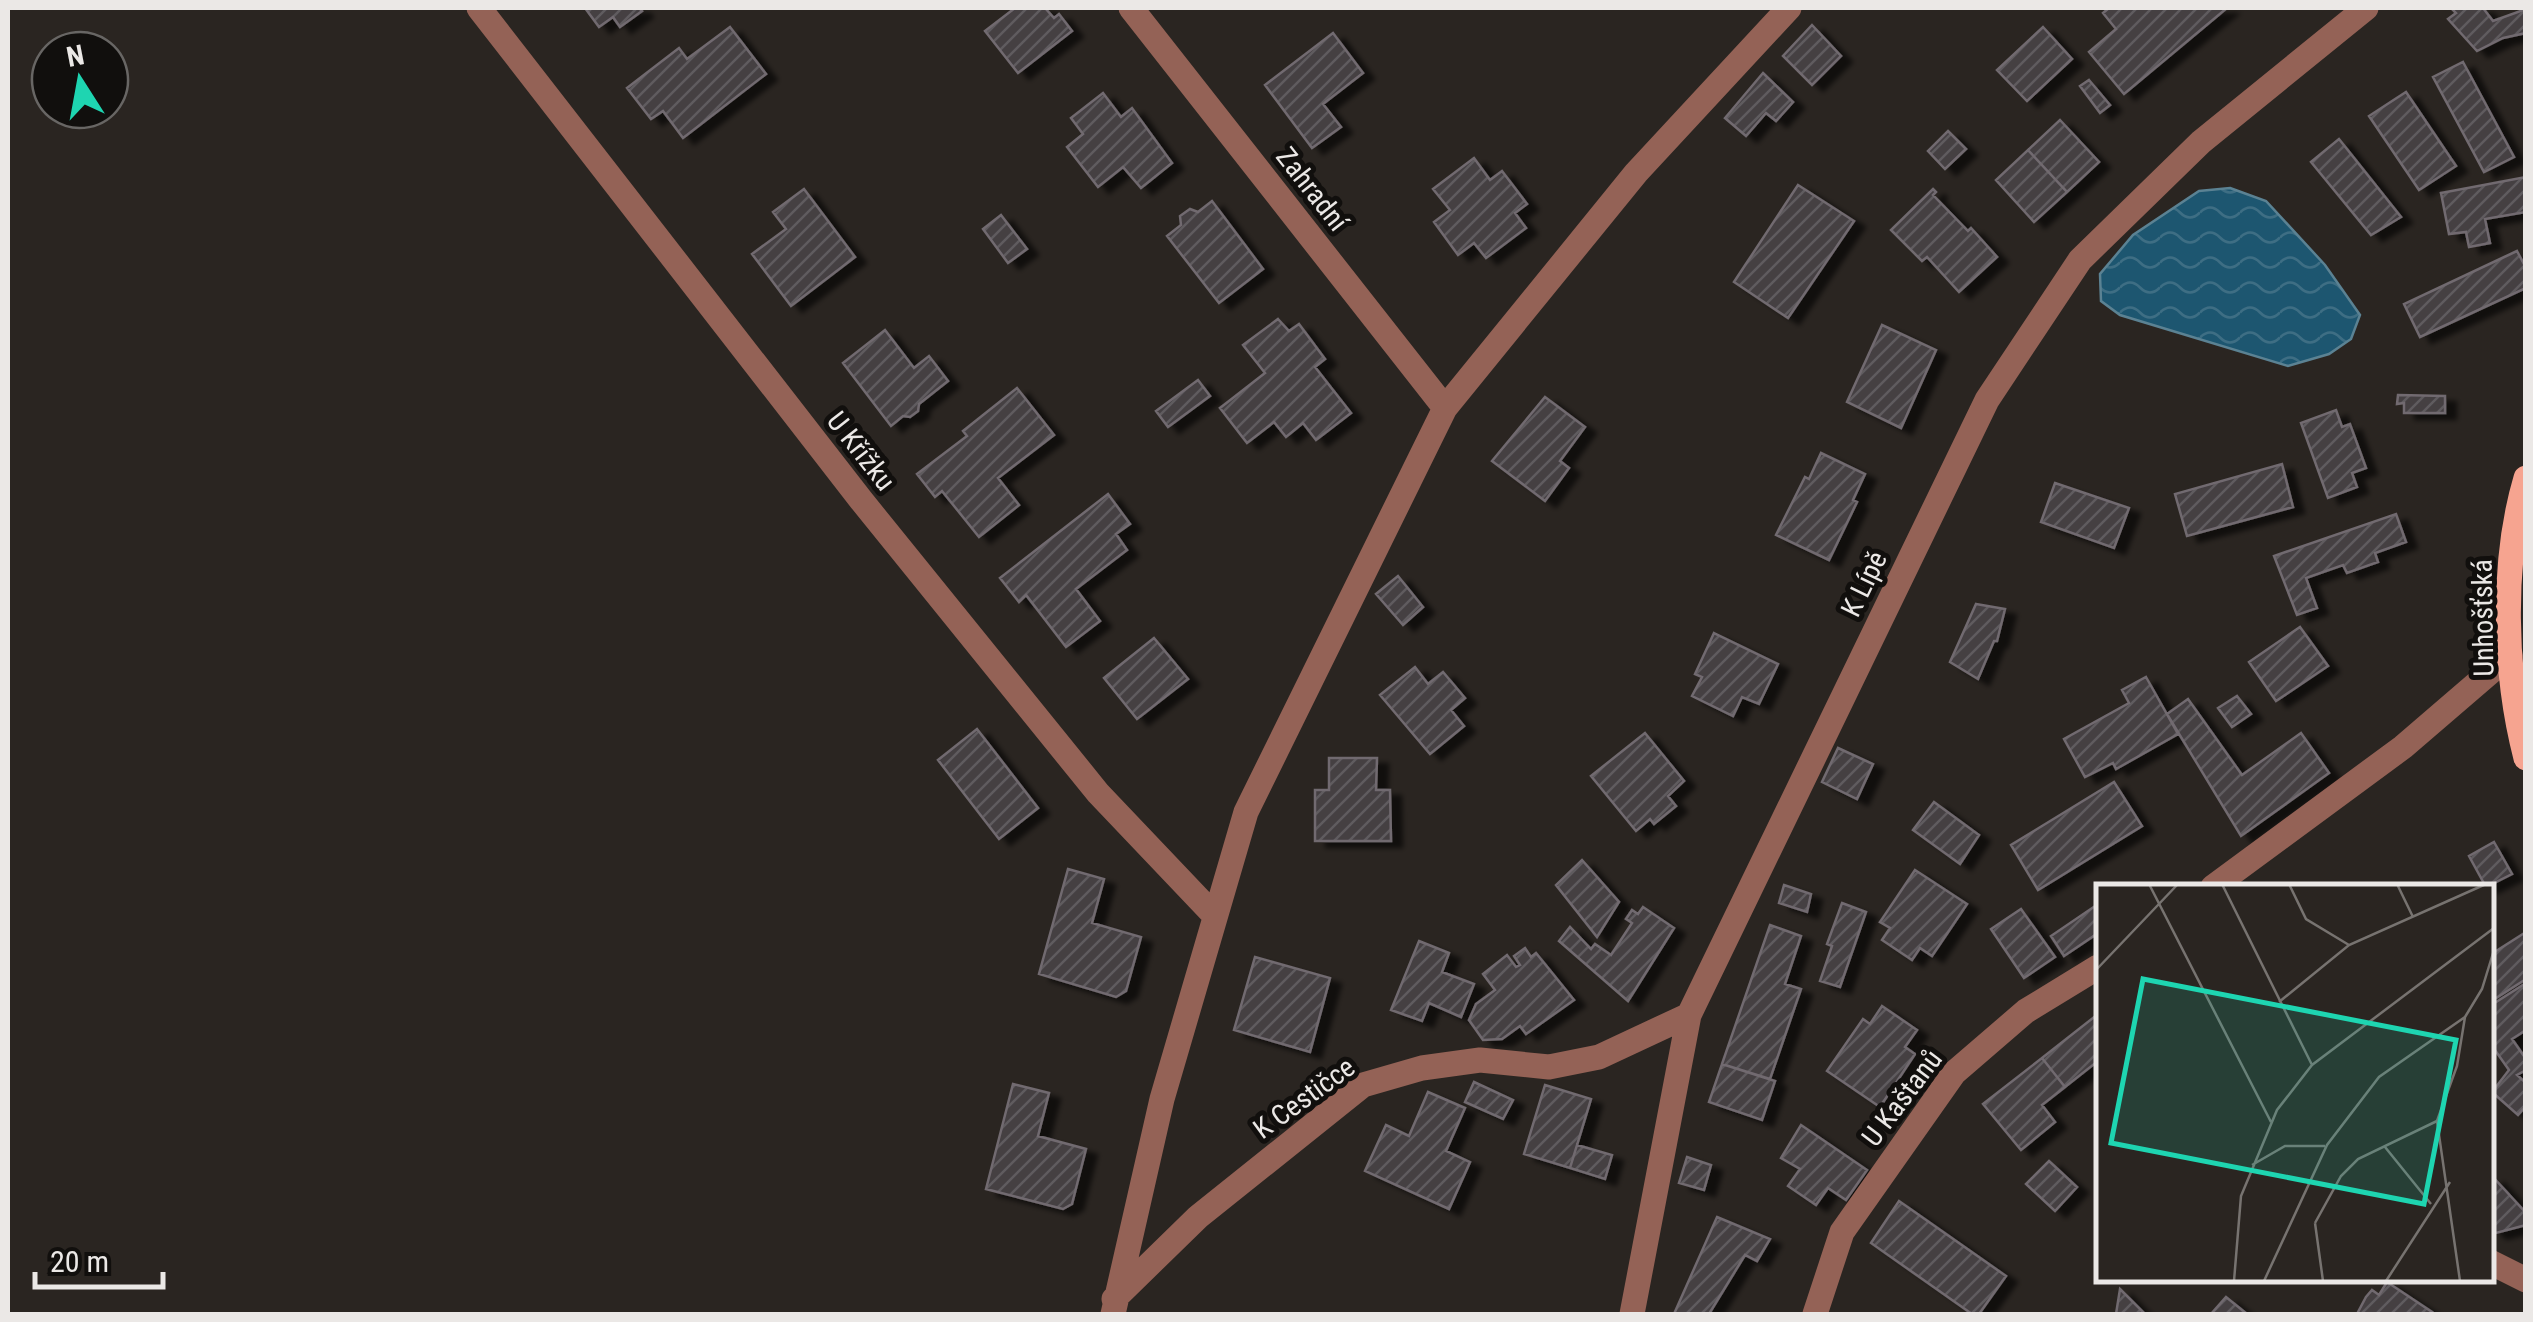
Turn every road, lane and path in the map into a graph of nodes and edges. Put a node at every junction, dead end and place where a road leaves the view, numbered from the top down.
1 (480, 8) edge
2 (1131, 8) edge
3 (1788, 8) edge
4 (2366, 8) edge
5 (1445, 408) junction
6 (2526, 478) edge
7 (2510, 655) junction
8 (2526, 758) edge
9 (2217, 884) edge
10 (1214, 915) junction
11 (2096, 967) edge
12 (1689, 1016) junction
13 (2493, 1264) edge
14 (2526, 1280) edge
15 (1114, 1307) edge
16 (1632, 1314) edge
17 (1815, 1314) edge

1 - 10 street, U Křížku
2 - 5 street, Zahradní
3 - 5 street
4 - 12 street, K Lípě
5 - 10 street
6 - 7 main road, Unhošťská
7 - 8 main road, Unhošťská
7 - 9 street
10 - 15 street
11 - 17 street, U Kaštanů
12 - 15 street, K Cestičce
12 - 16 street, K Lípě
13 - 14 street

